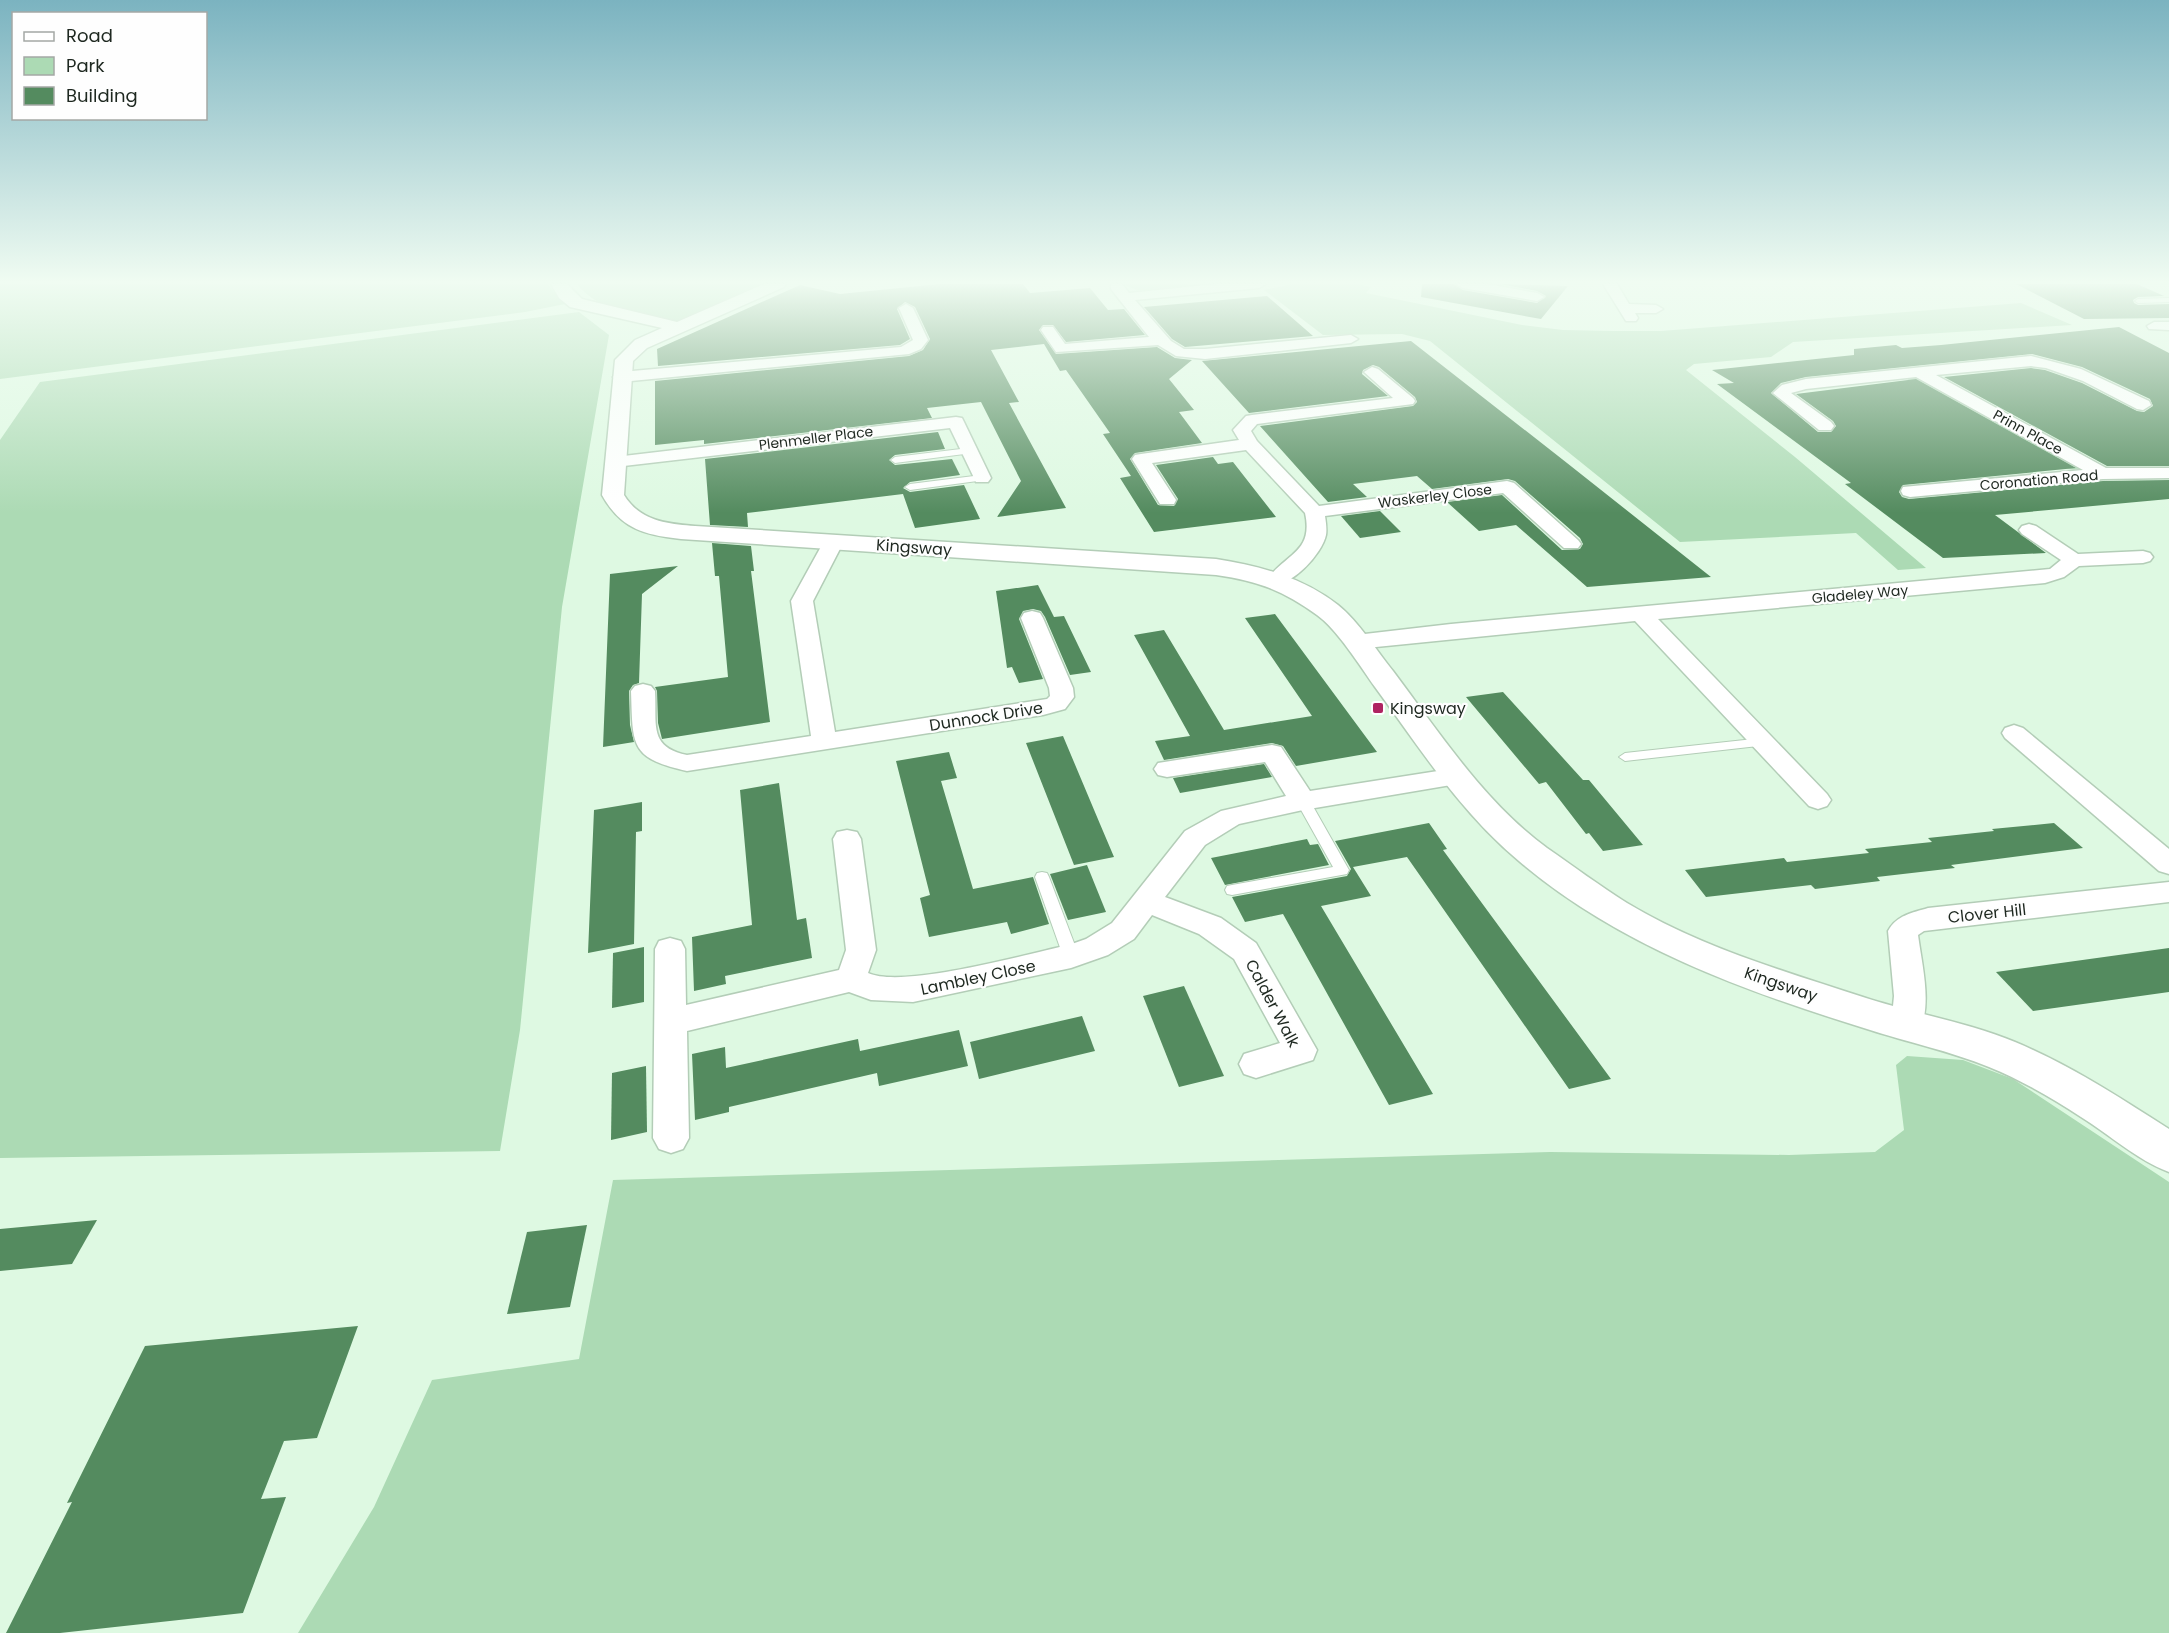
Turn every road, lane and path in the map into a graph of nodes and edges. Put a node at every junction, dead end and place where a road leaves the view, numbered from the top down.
1 (624, 360) edge
2 (804, 360) edge
3 (1372, 372) dead end
4 (1920, 373) junction
5 (1890, 375) junction
6 (621, 377) junction
7 (2142, 398) dead end
8 (1940, 403) dead end
9 (1829, 419) dead end
10 (1250, 444) junction
11 (969, 452) junction
12 (895, 460) dead end
13 (2039, 460) dead end
14 (615, 462) junction
15 (2169, 473) edge
16 (2103, 474) junction
17 (2069, 477) junction
18 (982, 478) joint
19 (1893, 480) dead end
20 (910, 487) dead end
21 (1167, 500) dead end
22 (1314, 512) junction
23 (2029, 530) dead end
24 (833, 543) junction
25 (1571, 544) dead end
26 (2143, 557) dead end
27 (2074, 560) junction
28 (1277, 580) junction
29 (1641, 613) junction
30 (1032, 618) dead end
31 (1356, 642) junction
32 (643, 691) dead end
33 (2014, 733) dead end
34 (824, 741) junction
35 (1763, 742) junction
36 (1625, 757) dead end
37 (1167, 769) dead end
38 (1457, 776) junction
39 (1818, 800) dead end
40 (1303, 801) junction
41 (847, 839) dead end
42 (2169, 864) edge
43 (1042, 877) dead end
44 (1232, 890) dead end
45 (2169, 892) edge
46 (1146, 901) junction
47 (670, 949) dead end
48 (1071, 956) junction
49 (850, 979) junction
50 (670, 1022) junction
51 (1907, 1026) junction
52 (1256, 1064) dead end
53 (671, 1138) dead end
54 (2169, 1153) edge

1 - 6 street, Kingsway
2 - 6 street
3 - 10 street
4 - 5 street
4 - 7 street
4 - 16 street, Prinn Place
5 - 8 street
5 - 9 street
6 - 14 street, Kingsway
10 - 21 street
10 - 22 street
11 - 12 lane
11 - 14 street, Plenmeller Place
11 - 18 street, Plenmeller Place
13 - 17 street, Prinn Place
14 - 24 street, Kingsway
15 - 16 street, Coronation Road
16 - 17 street, Coronation Road
17 - 19 street, Coronation Road
18 - 20 lane
22 - 25 street, Waskerley Close
22 - 28 street
23 - 27 street
24 - 28 street, Kingsway
24 - 34 street
26 - 27 street, Gladeley Way
27 - 29 street, Gladeley Way
28 - 31 street, Kingsway
29 - 31 street, Gladeley Way
29 - 35 street
30 - 34 street, Dunnock Drive
31 - 38 street, Kingsway
32 - 34 street, Dunnock Drive
33 - 42 street
35 - 36 lane
35 - 39 street
37 - 40 street
38 - 40 street, Lambley Close
38 - 51 street, Kingsway
40 - 44 lane
40 - 46 street, Lambley Close
41 - 49 street
43 - 48 lane
45 - 51 street, Clover Hill
46 - 48 street, Lambley Close
46 - 52 street, Calder Walk
47 - 50 street
48 - 49 street, Lambley Close
49 - 50 street
50 - 53 street
51 - 54 street, Kingsway

